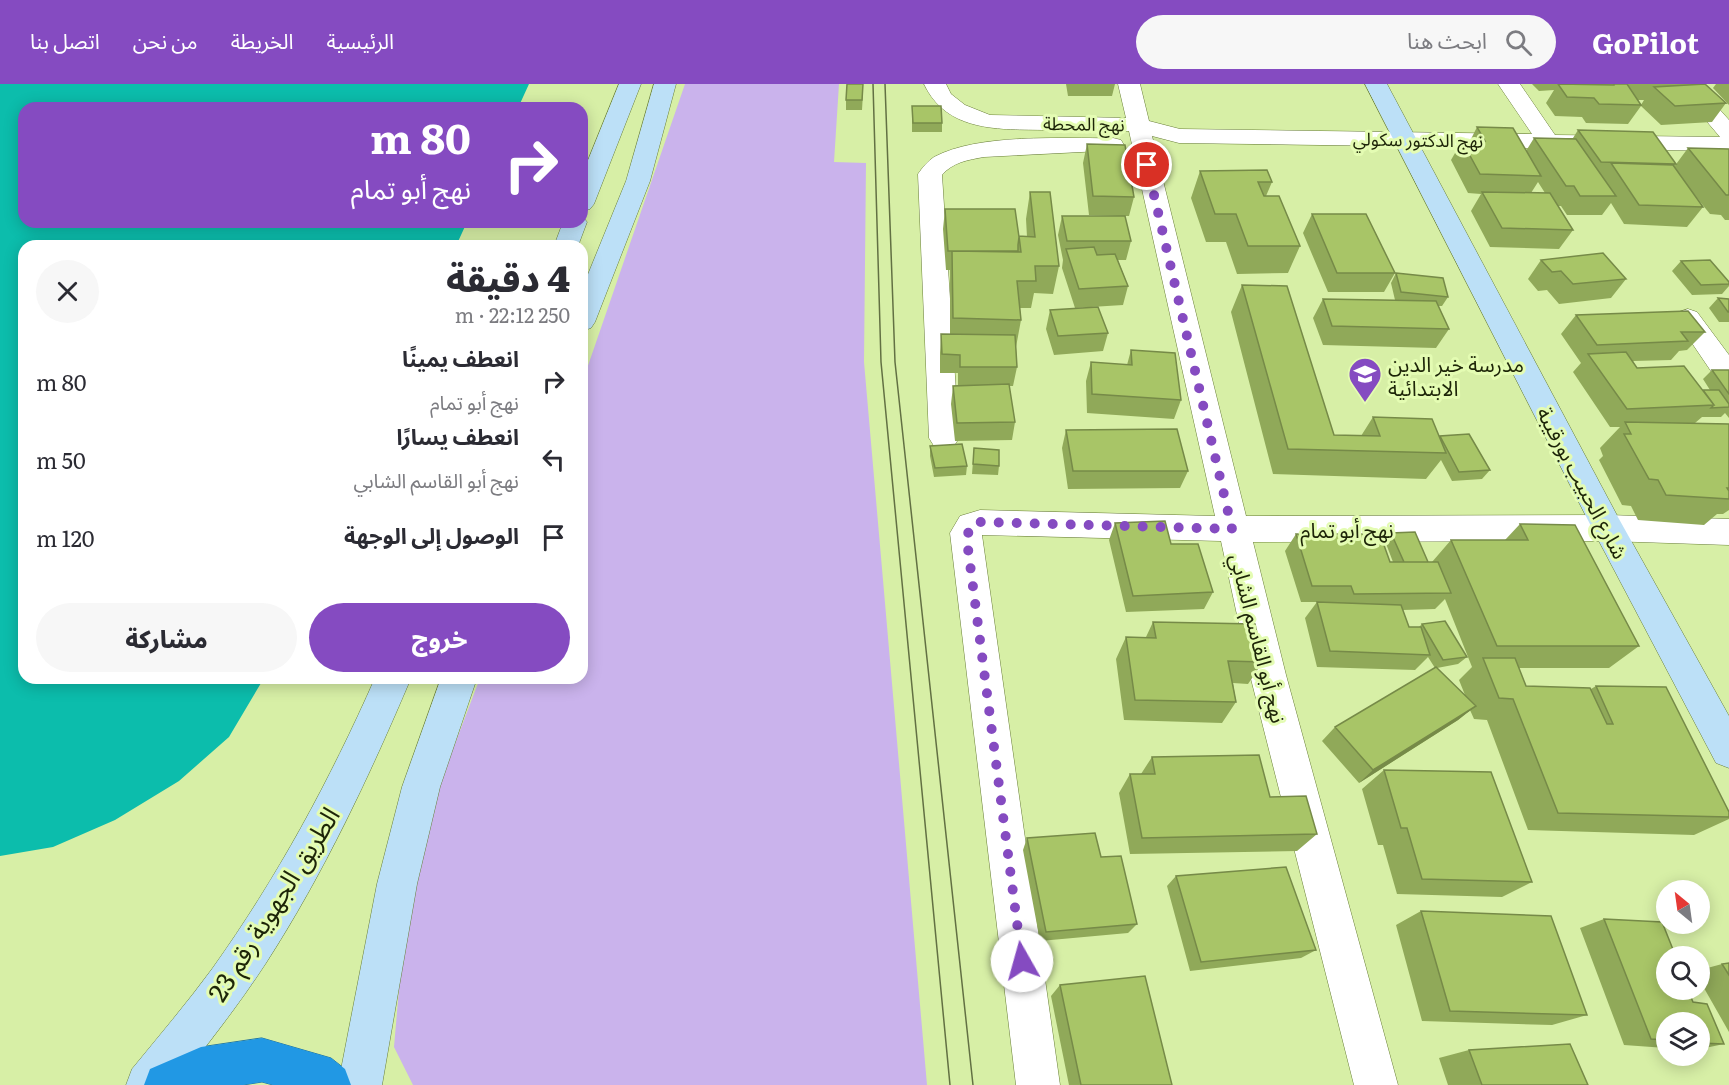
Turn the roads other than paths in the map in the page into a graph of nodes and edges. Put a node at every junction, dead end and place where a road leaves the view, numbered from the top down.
1 (630, 84) edge
2 (665, 84) edge
3 (935, 84) edge
4 (1129, 84) edge
5 (1376, 84) edge
6 (1509, 84) edge
7 (1686, 84) edge
8 (990, 122) junction
9 (1729, 134) edge
10 (1140, 135) junction
11 (1179, 136) joint
12 (1403, 139) junction
13 (1548, 141) junction
14 (1729, 144) edge
15 (993, 148) junction
16 (588, 189) edge
17 (588, 307) edge
18 (1688, 318) edge
19 (1729, 376) edge
20 (944, 438) dead end
21 (1608, 528) junction
22 (1232, 529) junction
23 (1729, 532) edge
24 (390, 684) edge
25 (457, 684) edge
26 (1729, 751) edge
27 (148, 1085) edge
28 (166, 1085) edge
29 (329, 1085) edge
30 (360, 1085) edge
31 (1038, 1085) edge
32 (1376, 1085) edge

1 - 16 main road
2 - 17 main road
3 - 8 street, نهج المحطة
4 - 10 street, نهج أبو القاسم الشابي
5 - 12 main road, شارع الحبيب بورقيبة
6 - 13 street
7 - 9 street
8 - 10 street, نهج المحطة
8 - 15 street
10 - 11 street, نهج المحطة
10 - 15 street, نهج المحطة
10 - 22 street, نهج أبو القاسم الشابي
11 - 12 street, نهج الدكتور سكولي
12 - 13 street, نهج الدكتور سكولي
12 - 21 main road, شارع الحبيب بورقيبة
13 - 14 street, نهج الدكتور سكولي
15 - 20 street, نهج المحطة
18 - 19 street
21 - 22 street, نهج أبو تمام
21 - 23 street, نهج أبو تمام
21 - 26 main road, شارع الحبيب بورقيبة
22 - 31 street, نهج أبو تمام
22 - 32 street, نهج أبو القاسم الشابي
24 - 27 main road, الطريق الجهوية رقم 23
25 - 30 main road
28 - 29 highway

